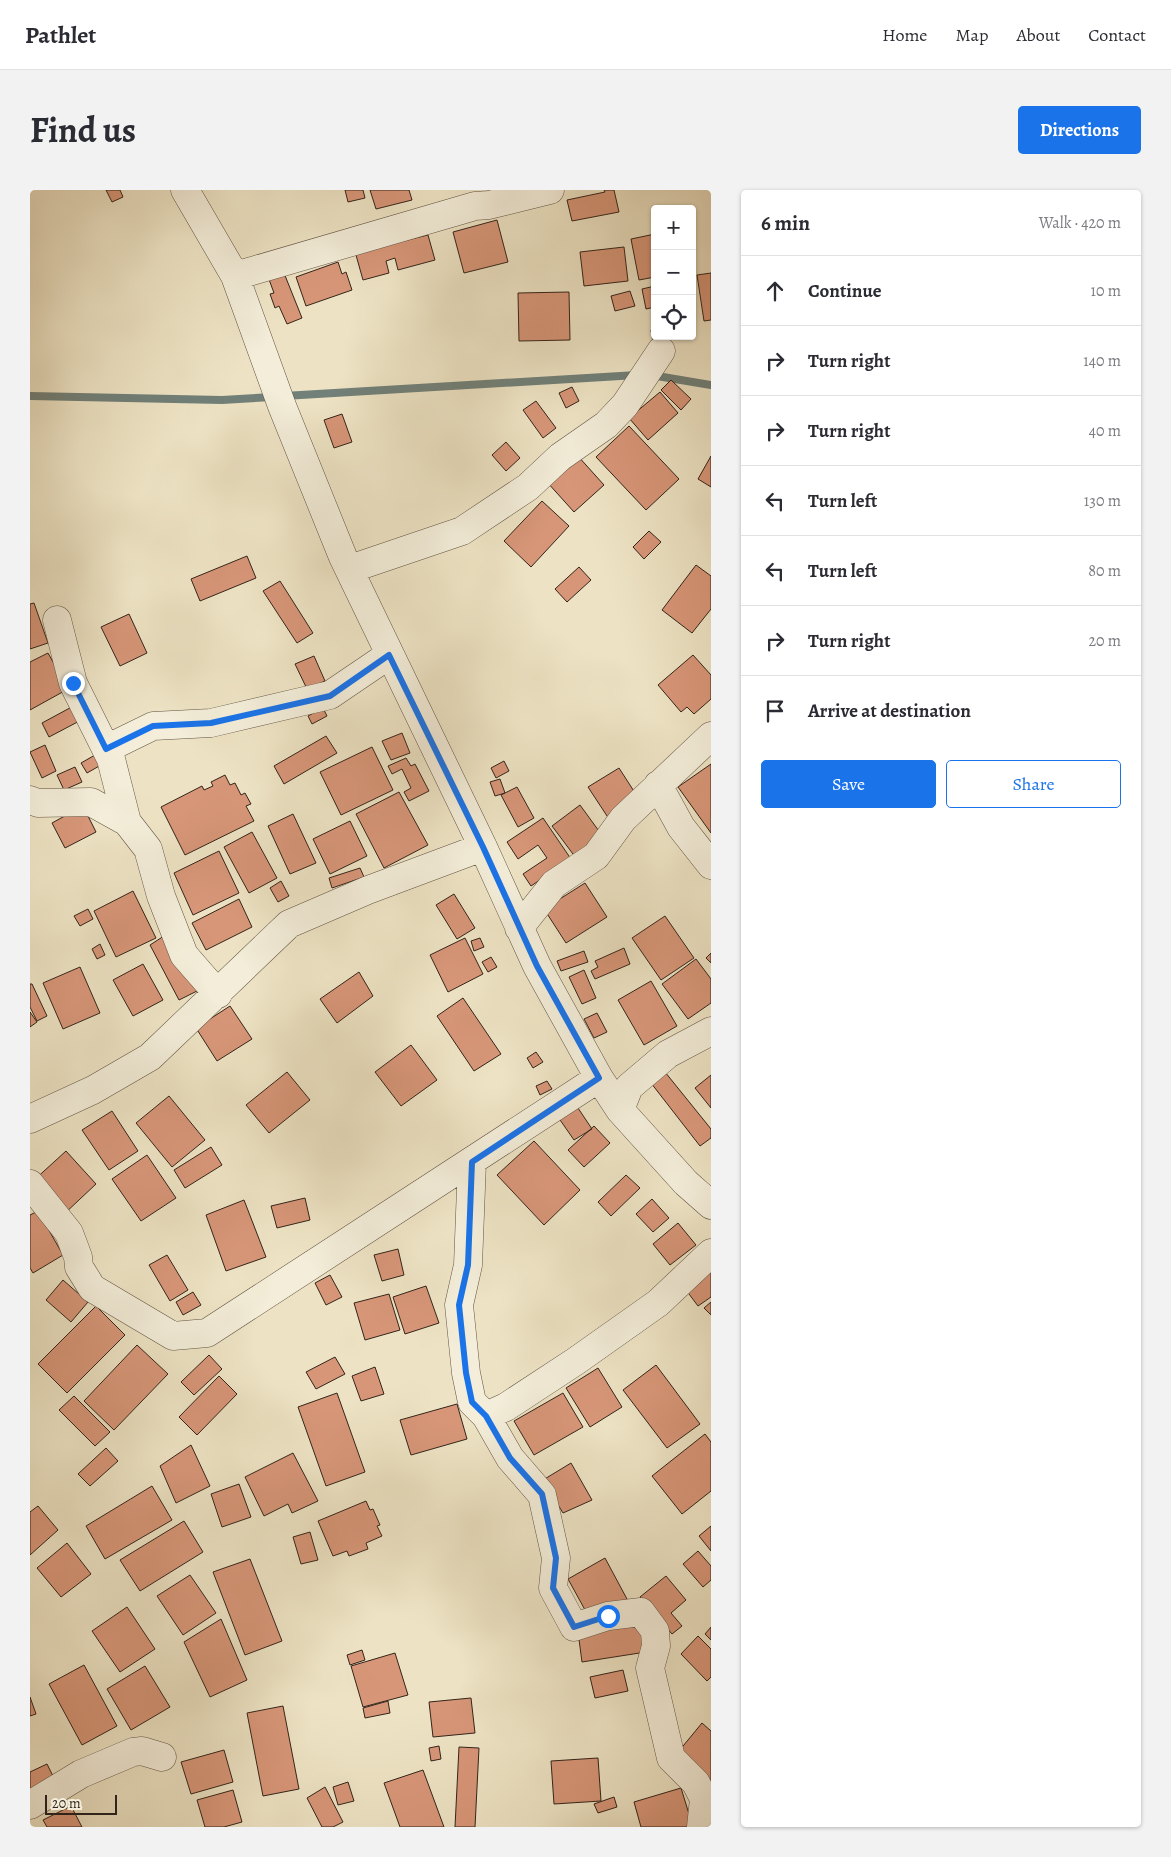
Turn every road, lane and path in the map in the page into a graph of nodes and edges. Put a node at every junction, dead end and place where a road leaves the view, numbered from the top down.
1 (184, 190) edge
2 (550, 190) edge
3 (235, 276) junction
4 (661, 351) dead end
5 (350, 569) junction
6 (57, 620) dead end
7 (389, 655) junction
8 (711, 736) edge
9 (106, 749) junction
10 (658, 785) junction
11 (30, 800) edge
12 (127, 822) junction
13 (483, 847) junction
14 (711, 865) edge
15 (519, 928) junction
16 (218, 994) junction
17 (711, 1031) edge
18 (599, 1078) junction
19 (620, 1110) junction
20 (30, 1119) edge
21 (472, 1162) junction
22 (30, 1184) edge
23 (711, 1205) edge
24 (711, 1253) edge
25 (486, 1416) junction
26 (162, 1757) dead end
27 (30, 1805) edge
28 (702, 1827) edge

1 - 3 street
2 - 3 street
3 - 5 street
4 - 5 street
5 - 7 street
6 - 9 street
7 - 9 street
7 - 13 street
8 - 10 street
9 - 12 street
10 - 14 street
10 - 15 street
11 - 12 street
12 - 16 street
13 - 15 street
13 - 16 street
15 - 18 street
16 - 20 street
17 - 19 street
18 - 19 street
18 - 21 street
19 - 23 street
21 - 22 street
21 - 25 street
24 - 25 street
25 - 28 street
26 - 27 street

